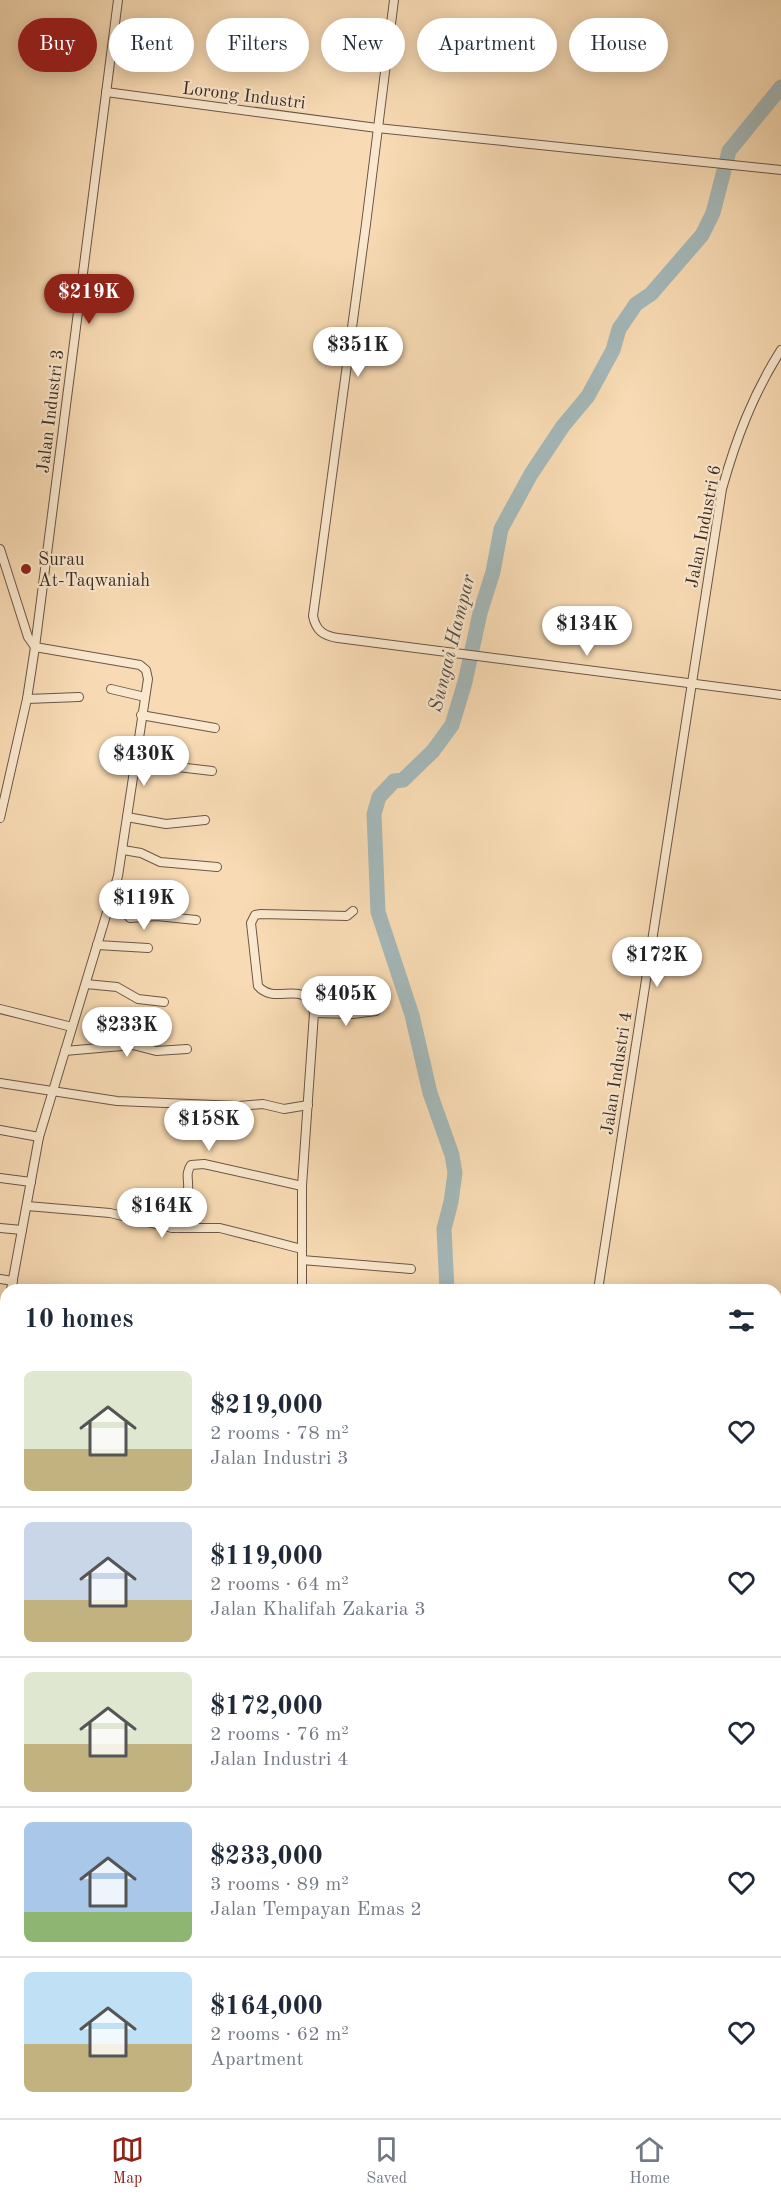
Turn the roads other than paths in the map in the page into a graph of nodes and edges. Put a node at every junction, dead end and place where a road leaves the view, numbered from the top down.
1 (118, 0) edge
2 (394, 0) edge
3 (106, 92) junction
4 (377, 128) junction
5 (781, 170) edge
6 (781, 350) edge
7 (0, 549) edge
8 (35, 647) junction
9 (691, 683) junction
10 (111, 689) dead end
11 (781, 695) edge
12 (145, 697) junction
13 (79, 698) dead end
14 (27, 699) junction
15 (141, 715) junction
16 (215, 728) dead end
17 (135, 762) junction
18 (212, 771) dead end
19 (127, 816) junction
20 (0, 818) edge
21 (205, 820) dead end
22 (123, 850) junction
23 (217, 867) dead end
24 (111, 900) junction
25 (353, 911) dead end
26 (196, 920) dead end
27 (97, 945) junction
28 (148, 948) dead end
29 (86, 984) junction
30 (164, 1002) dead end
31 (0, 1010) edge
32 (376, 1011) dead end
33 (314, 1013) junction
34 (72, 1027) junction
35 (187, 1049) dead end
36 (65, 1051) junction
37 (0, 1083) edge
38 (53, 1091) junction
39 (308, 1105) junction
40 (0, 1130) edge
41 (39, 1137) junction
42 (0, 1178) edge
43 (31, 1182) junction
44 (302, 1186) junction
45 (27, 1206) junction
46 (0, 1228) edge
47 (177, 1228) junction
48 (22, 1230) junction
49 (302, 1249) junction
50 (302, 1260) junction
51 (411, 1269) dead end
52 (12, 1284) edge
53 (302, 1284) edge
54 (599, 1284) edge

1 - 3 street, Jalan Industri 3
2 - 4 street
3 - 4 street, Lorong Industri
3 - 8 street, Jalan Industri 3
4 - 5 street, Lorong Industri
4 - 9 street
6 - 9 street, Jalan Industri 6
7 - 8 street
8 - 12 street
8 - 14 street, Jalan Industri 3
9 - 11 street
9 - 54 street, Jalan Industri 4
10 - 12 street
12 - 15 street
13 - 14 street
14 - 20 street, Jalan Industri 3
15 - 16 street
15 - 17 street
17 - 18 street
17 - 19 street
19 - 21 street
19 - 22 street
22 - 23 street
22 - 24 street
24 - 26 street
24 - 27 street
25 - 33 street
27 - 28 street
27 - 29 street
29 - 30 street
29 - 34 street
31 - 34 street
32 - 33 street
33 - 39 street
34 - 36 street
35 - 36 street
36 - 38 street
37 - 38 street
38 - 39 street
38 - 41 street
39 - 44 street
40 - 41 street
41 - 43 street
42 - 43 street
43 - 45 street
44 - 47 street
44 - 49 street
45 - 47 street
45 - 48 street
46 - 48 street
47 - 49 street
48 - 52 street
49 - 50 street
50 - 51 street
50 - 53 street

